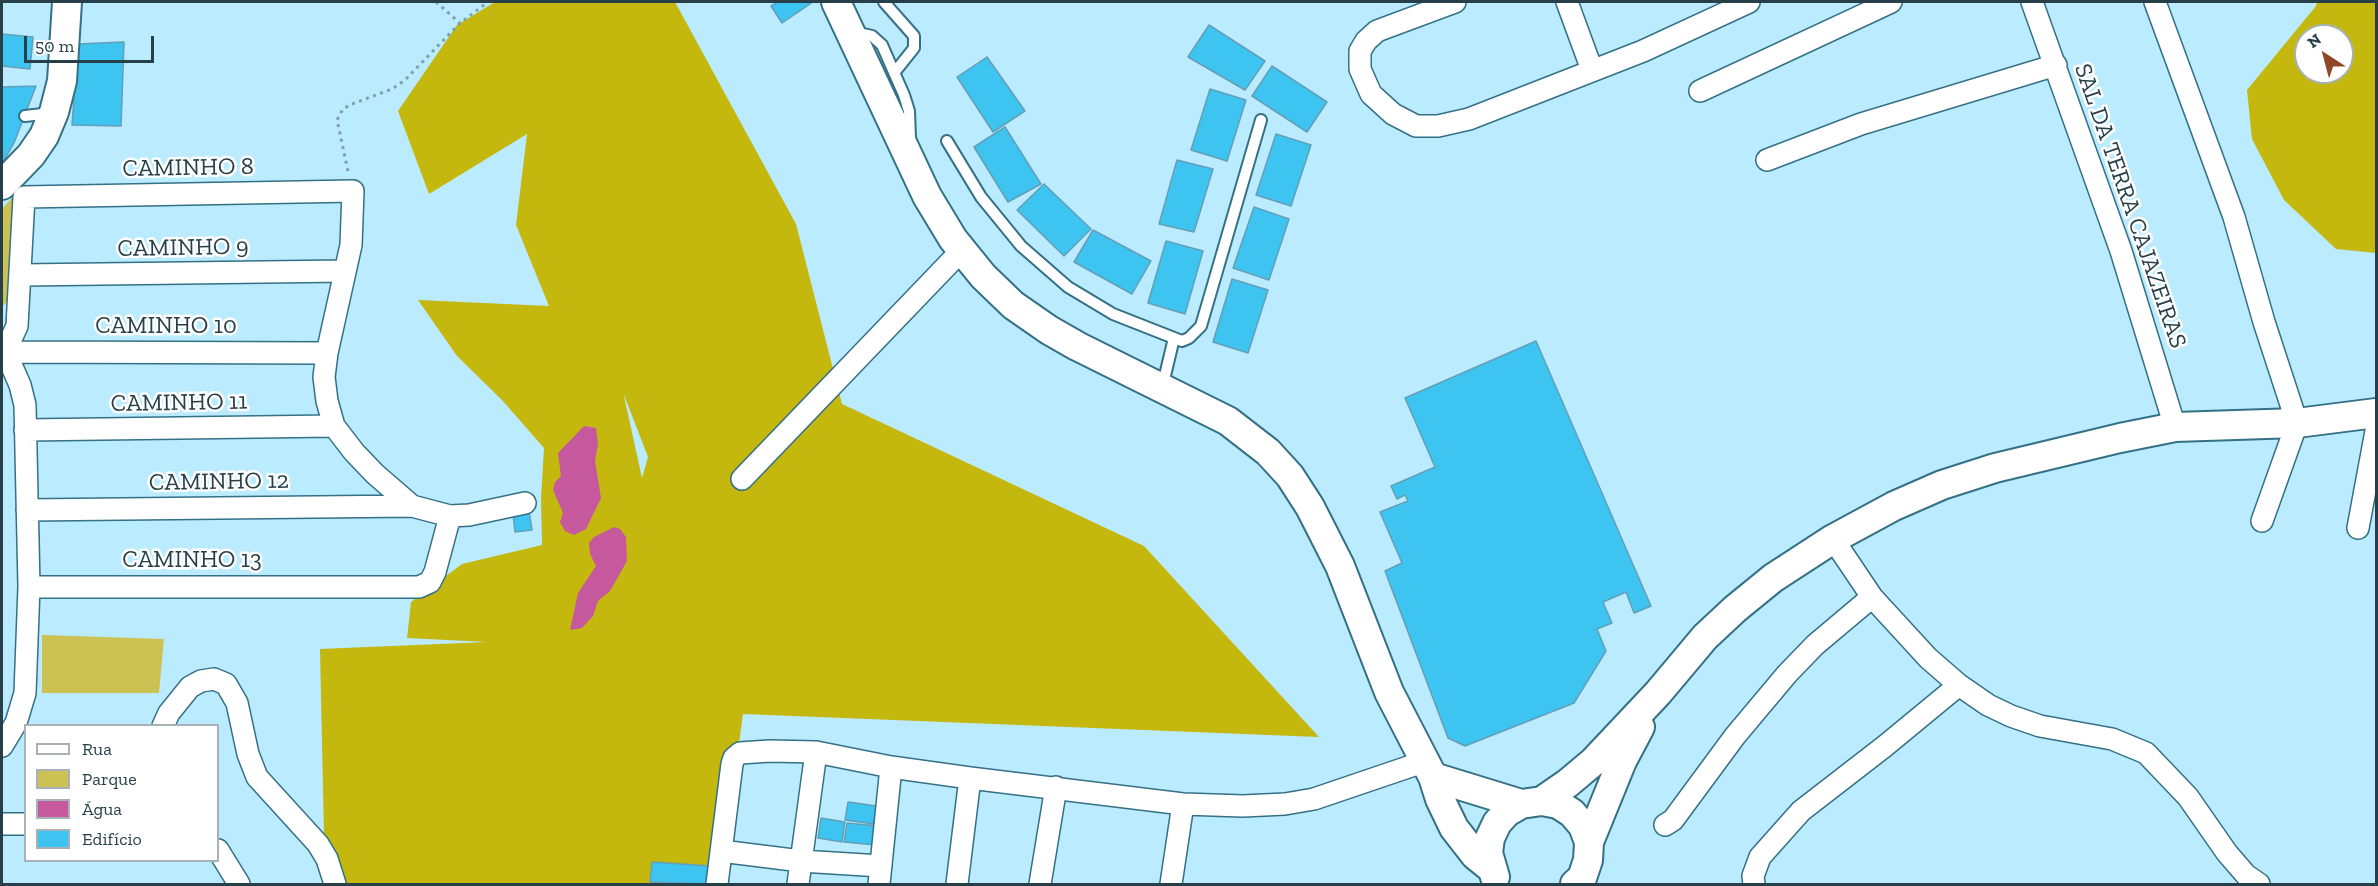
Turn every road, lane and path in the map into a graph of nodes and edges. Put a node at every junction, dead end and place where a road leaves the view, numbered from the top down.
1 (67, 2) edge
2 (436, 2) edge
3 (488, 2) edge
4 (836, 2) edge
5 (884, 2) edge
6 (1455, 2) edge
7 (1567, 2) edge
8 (1749, 2) edge
9 (1891, 2) edge
10 (2032, 2) edge
11 (2155, 2) edge
12 (460, 24) junction
13 (850, 32) junction
14 (2056, 65) junction
15 (1592, 70) junction
16 (894, 72) junction
17 (1700, 91) dead end
18 (54, 112) junction
19 (25, 116) dead end
20 (1261, 120) dead end
21 (947, 141) dead end
22 (910, 160) junction
23 (1767, 160) dead end
24 (353, 190) junction
25 (13, 191) edge
26 (961, 251) junction
27 (345, 271) junction
28 (21, 275) junction
29 (1174, 338) junction
30 (3, 348) edge
31 (327, 353) junction
32 (1162, 388) junction
33 (2376, 413) edge
34 (2297, 423) junction
35 (334, 426) junction
36 (2175, 428) junction
37 (25, 430) junction
38 (2376, 431) edge
39 (742, 479) dead end
40 (525, 503) dead end
41 (412, 506) junction
42 (27, 510) junction
43 (450, 516) junction
44 (2262, 521) dead end
45 (2358, 528) dead end
46 (1833, 540) junction
47 (29, 586) junction
48 (1872, 597) junction
49 (1959, 685) junction
50 (1659, 693) junction
51 (165, 724) edge
52 (2, 746) edge
53 (816, 752) junction
54 (891, 767) junction
55 (1428, 770) junction
56 (970, 778) junction
57 (1056, 787) junction
58 (1531, 802) junction
59 (1183, 804) junction
60 (2, 824) edge
61 (24, 824) edge
62 (1665, 825) dead end
63 (721, 851) junction
64 (219, 852) edge
65 (801, 861) junction
66 (1586, 868) edge
67 (880, 875) edge
68 (1496, 876) edge
69 (240, 885) edge
70 (335, 885) edge
71 (717, 885) edge
72 (798, 885) edge
73 (957, 885) edge
74 (1040, 885) edge
75 (1171, 885) edge
76 (1754, 885) edge
77 (2259, 885) edge

1 - 18 main road
2 - 12 path
3 - 12 path
4 - 13 main road
5 - 16 lane
6 - 15 street
7 - 15 street
8 - 15 street
9 - 17 street
10 - 14 street, SAL DA TERRA CAJAZEIRAS
11 - 34 street
12 - 24 path
13 - 16 lane
13 - 22 main road
14 - 23 street
14 - 36 street, SAL DA TERRA CAJAZEIRAS
16 - 22 lane
18 - 19 lane
18 - 25 main road
20 - 29 lane
21 - 29 lane
22 - 26 main road
24 - 25 street, CAMINHO 8
24 - 27 street
25 - 28 street
26 - 32 main road
26 - 39 street
27 - 28 street, CAMINHO 9
27 - 31 street
28 - 30 street
29 - 32 lane
30 - 31 street, CAMINHO 10
30 - 37 street
31 - 35 street
32 - 55 main road
33 - 34 main road
34 - 36 main road
34 - 44 street
35 - 37 street, CAMINHO 11
35 - 41 street
36 - 46 main road
37 - 42 street
38 - 45 street
40 - 43 street
41 - 42 street, CAMINHO 12
41 - 43 street
42 - 47 street
43 - 47 street, CAMINHO 13
46 - 48 street
46 - 50 main road
47 - 52 street
48 - 49 street
48 - 62 street
49 - 76 street
49 - 77 street
50 - 58 main road
50 - 66 main road
51 - 70 street
53 - 54 street
53 - 63 street
53 - 65 street
54 - 56 street
54 - 67 street
55 - 58 main road
55 - 59 street
55 - 68 main road
56 - 57 street
56 - 73 street
57 - 59 street
57 - 74 street
58 - 66 main road
58 - 68 main road
59 - 75 street
60 - 61 street
63 - 65 street
63 - 71 street
64 - 69 street
65 - 67 street
65 - 72 street

